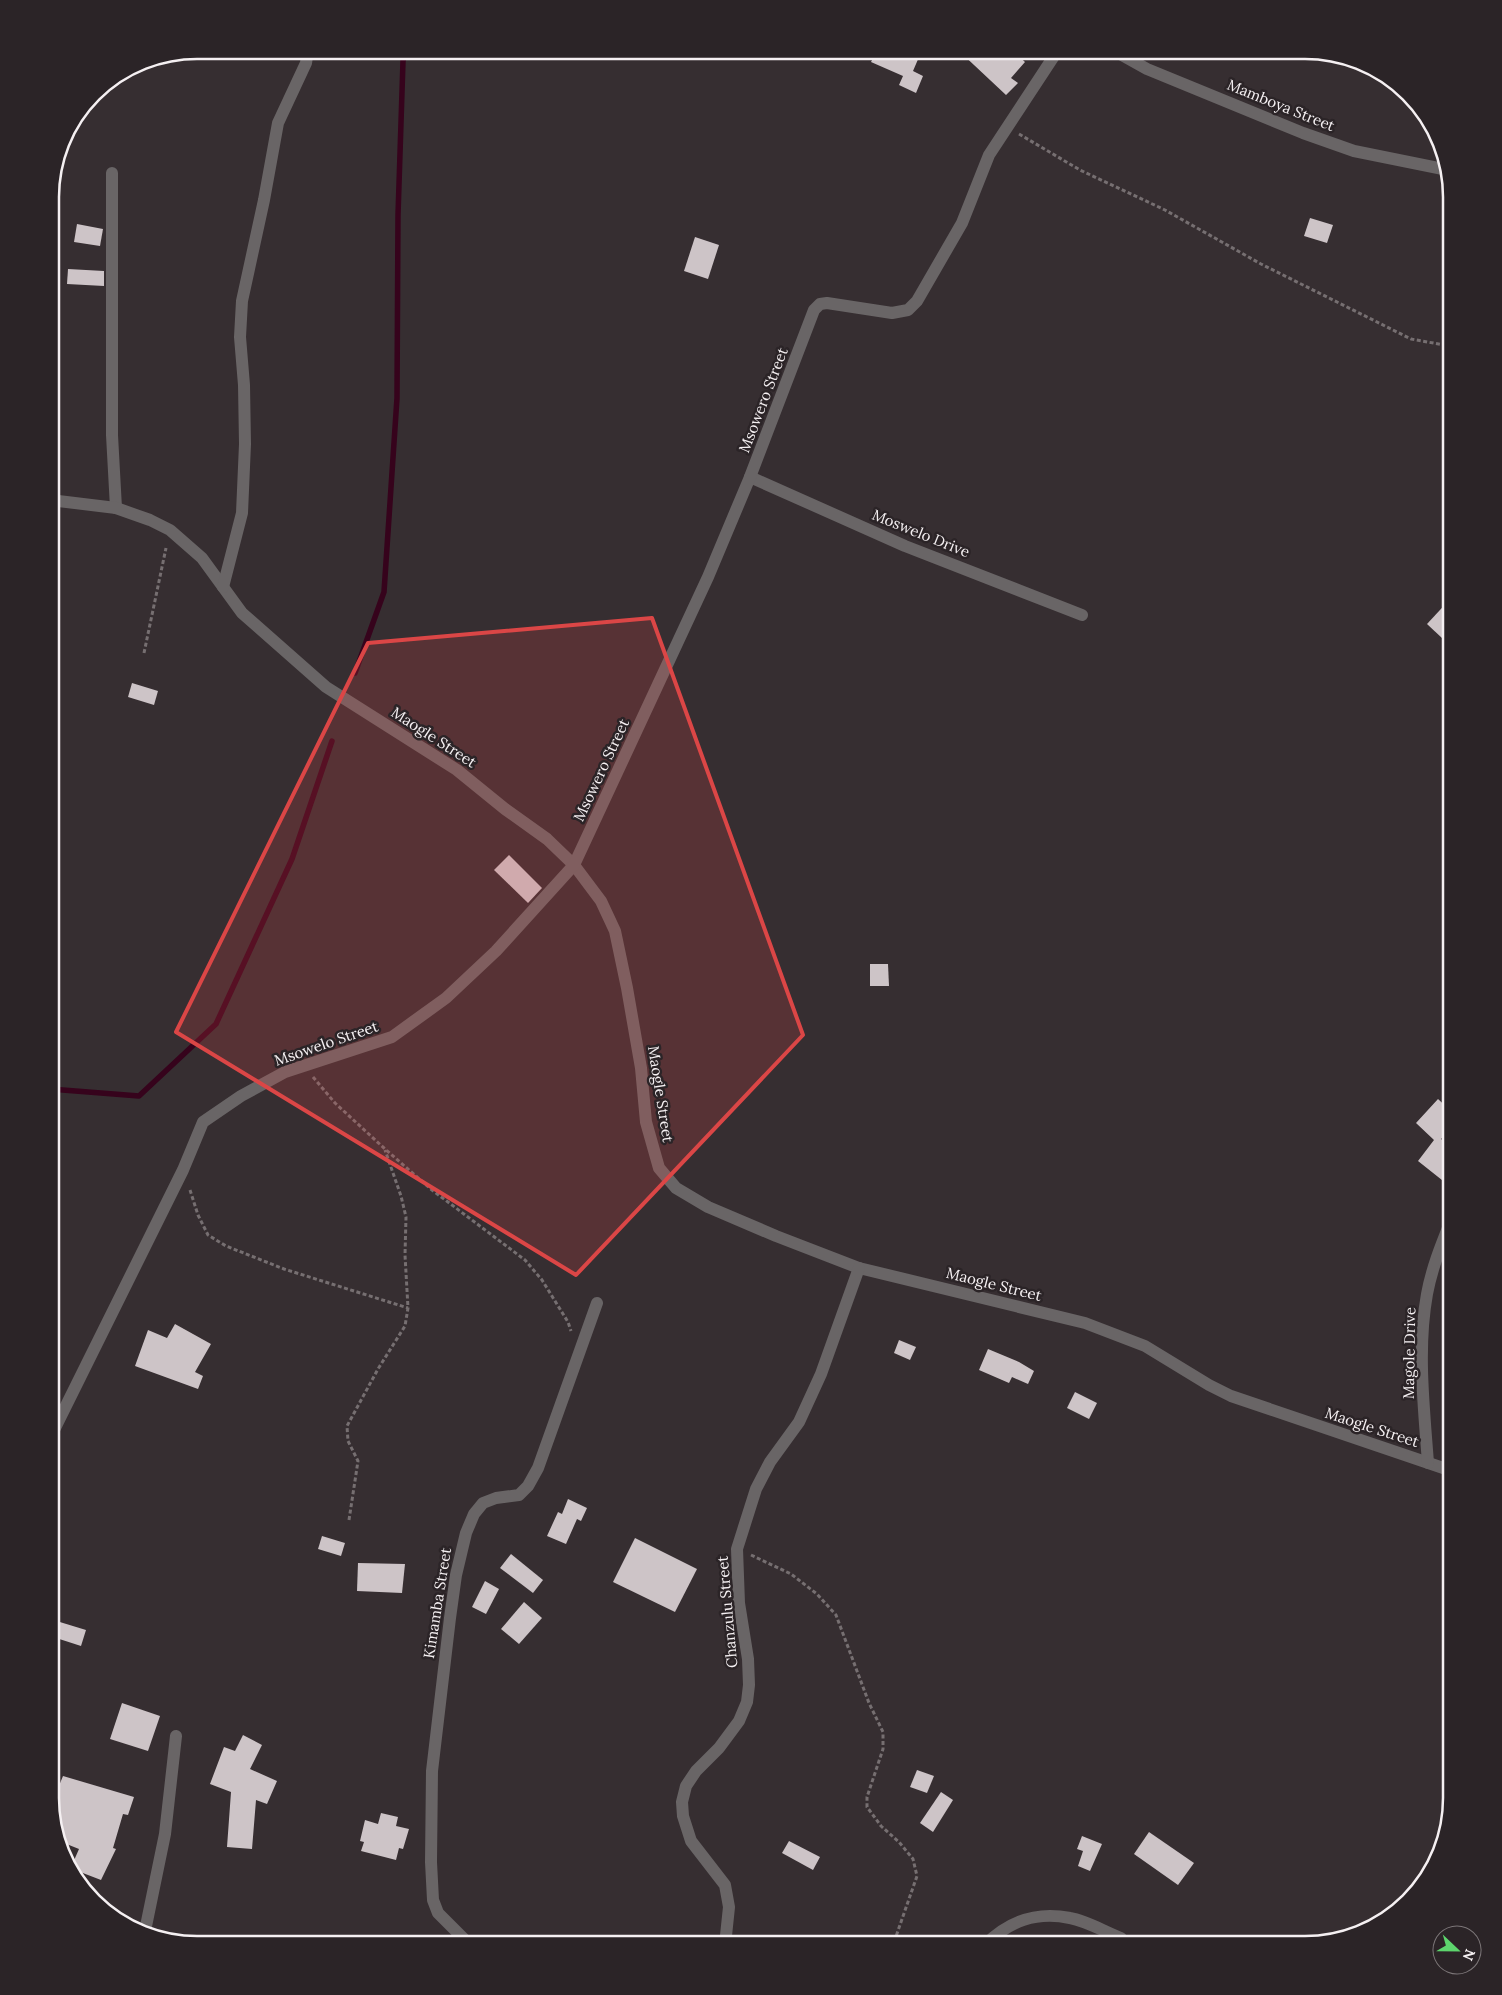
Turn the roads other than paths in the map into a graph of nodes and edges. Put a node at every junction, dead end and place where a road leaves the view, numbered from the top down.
1 (307, 59) edge
2 (1052, 59) edge
3 (1129, 59) edge
4 (1440, 168) edge
5 (112, 173) dead end
6 (750, 478) junction
7 (59, 501) edge
8 (116, 508) junction
9 (223, 587) junction
10 (1082, 614) dead end
11 (574, 865) junction
12 (1443, 1240) edge
13 (860, 1268) junction
14 (597, 1303) dead end
15 (59, 1420) edge
16 (1428, 1463) junction
17 (1443, 1468) edge
18 (176, 1736) dead end
19 (146, 1927) edge
20 (461, 1936) edge
21 (726, 1936) edge
22 (994, 1936) edge
23 (1116, 1936) edge

1 - 9 street
2 - 6 street, Msowero Street
3 - 4 street, Mamboya Street
5 - 8 street
6 - 10 street, Moswelo Drive
6 - 11 street, Msowero Street
7 - 8 street, Maogle Street
8 - 9 street, Maogle Street
9 - 11 street, Maogle Street
11 - 13 street, Maogle Street
11 - 15 street, Msowelo Street
12 - 16 street, Magole Drive
13 - 16 street, Maogle Street
13 - 21 street, Chanzulu Street
14 - 20 street, Kimamba Street
16 - 17 street, Maogle Street
18 - 19 street
22 - 23 street

